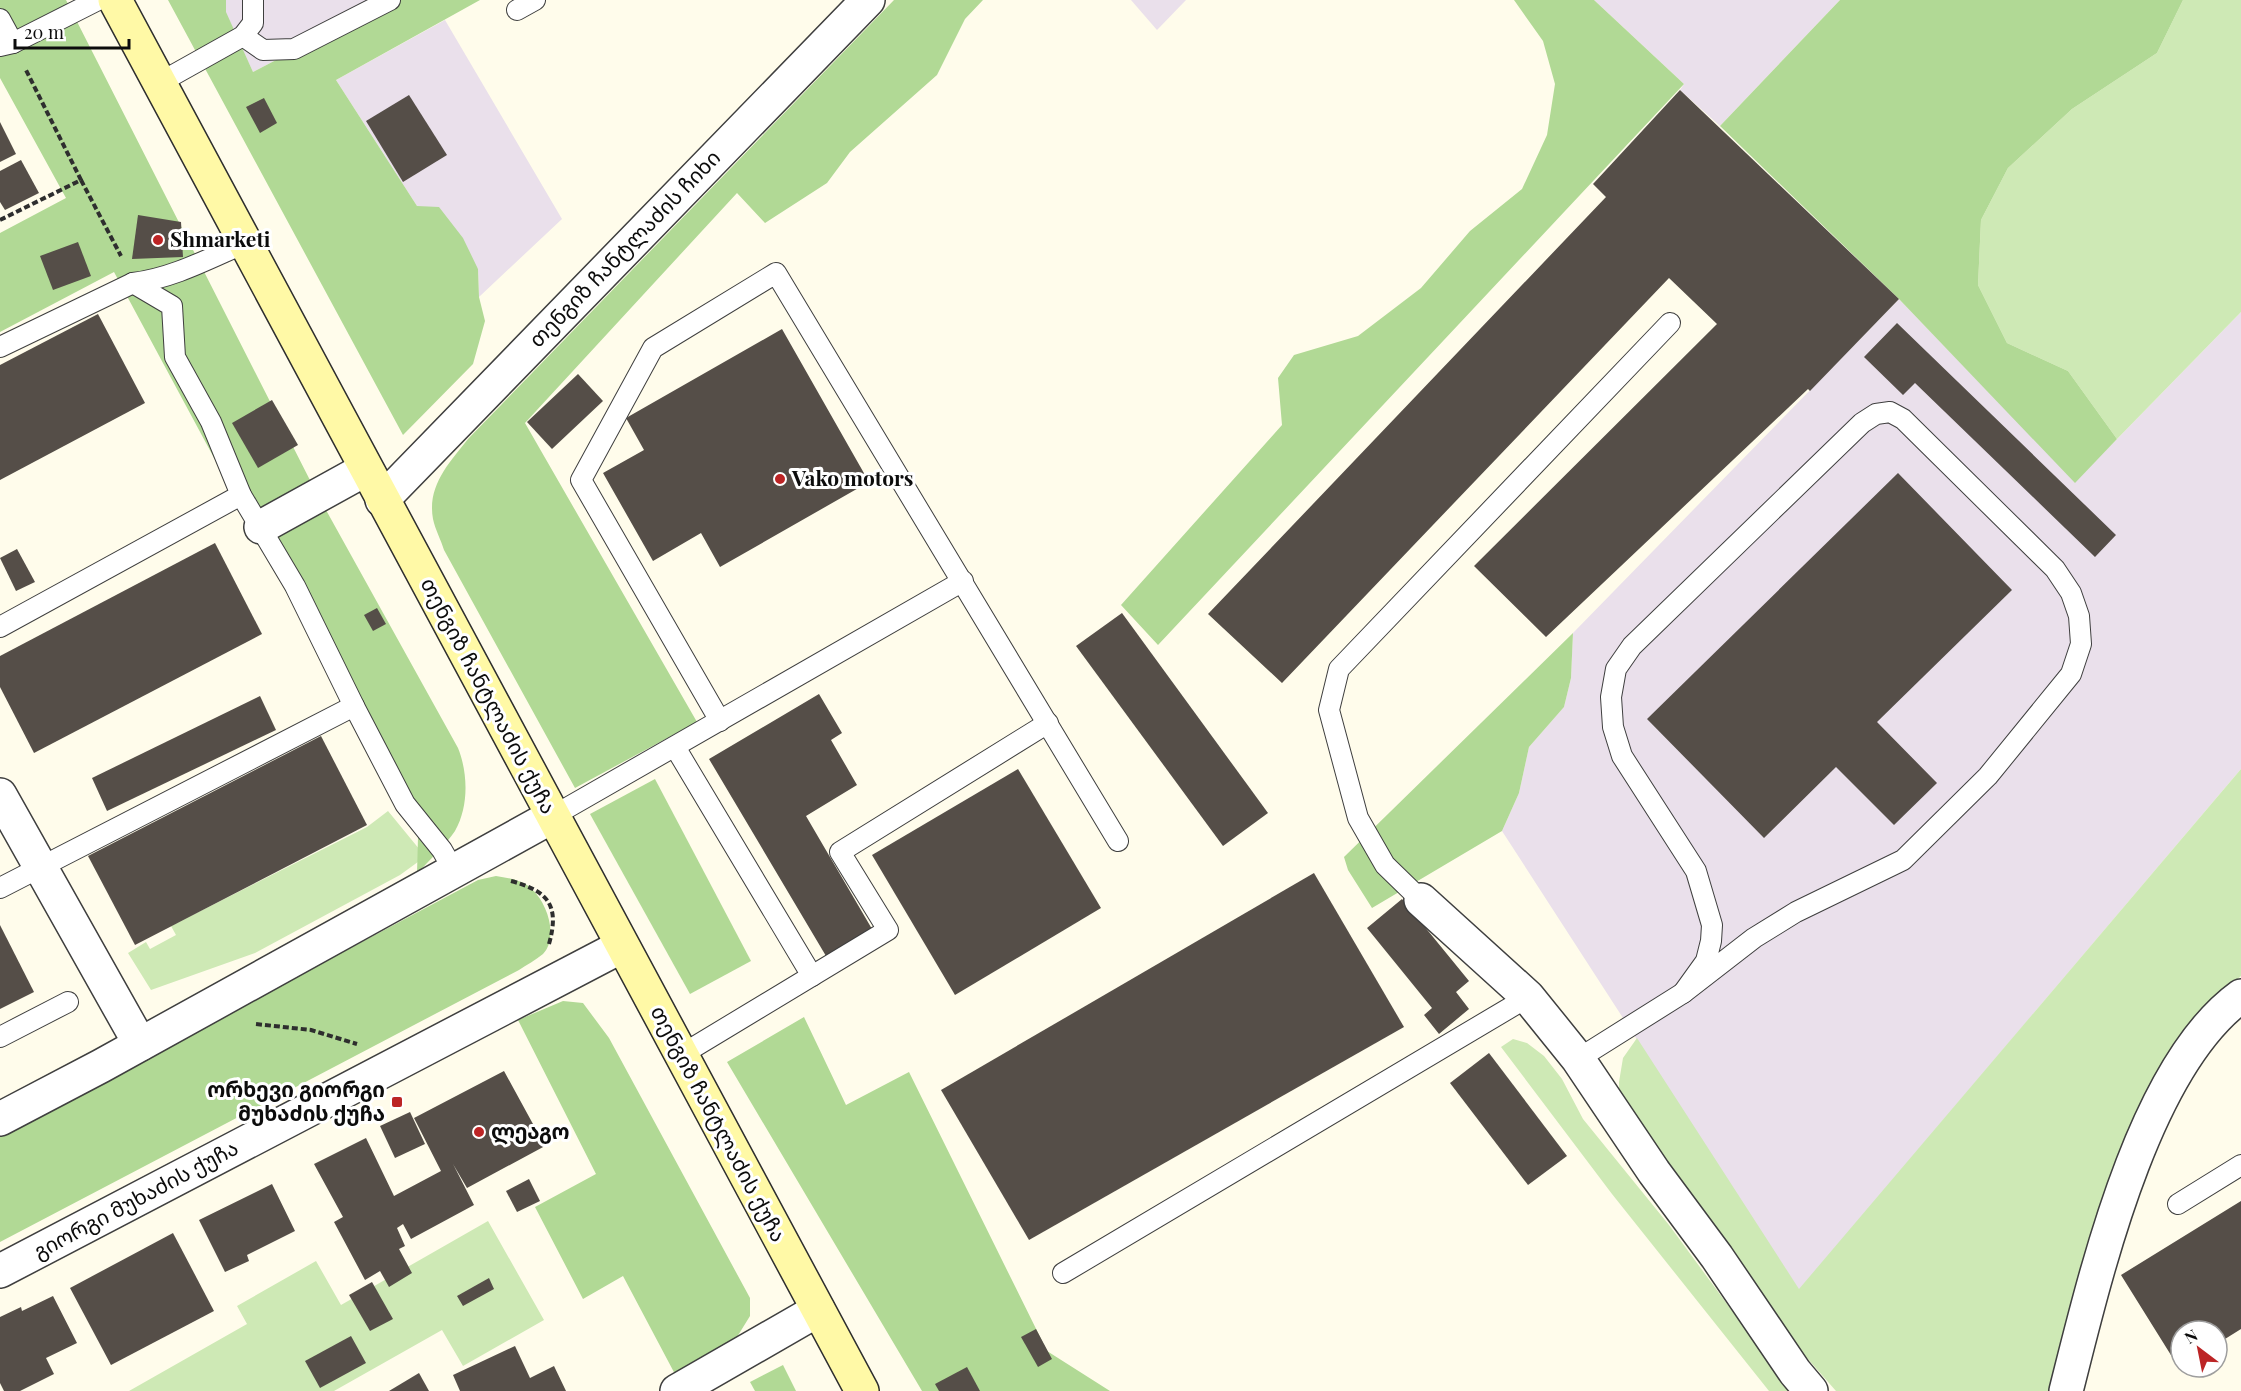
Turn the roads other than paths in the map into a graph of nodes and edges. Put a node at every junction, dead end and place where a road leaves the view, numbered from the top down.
1 (98, 0) edge
2 (115, 0) edge
3 (252, 0) edge
4 (390, 0) edge
5 (535, 0) edge
6 (868, 0) edge
7 (517, 10) dead end
8 (0, 20) edge
9 (243, 36) junction
10 (6, 45) edge
11 (159, 83) junction
12 (245, 243) junction
13 (133, 283) junction
14 (1670, 323) dead end
15 (0, 348) edge
16 (366, 469) junction
17 (241, 495) junction
18 (382, 500) junction
19 (261, 527) junction
20 (963, 581) junction
21 (0, 627) edge
22 (354, 706) junction
23 (720, 721) junction
24 (1048, 723) junction
25 (675, 747) junction
26 (0, 795) edge
27 (553, 816) junction
28 (1118, 841) dead end
29 (41, 867) junction
30 (454, 871) junction
31 (0, 888) edge
32 (1421, 900) joint
33 (622, 946) junction
34 (812, 976) junction
35 (1683, 993) junction
36 (2241, 996) edge
37 (1528, 997) junction
38 (68, 1002) dead end
39 (0, 1037) edge
40 (140, 1044) junction
41 (681, 1055) junction
42 (1578, 1059) junction
43 (0, 1119) edge
44 (2241, 1165) edge
45 (2178, 1204) dead end
46 (0, 1271) edge
47 (1063, 1273) dead end
48 (818, 1310) junction
49 (677, 1391) edge
50 (862, 1391) edge
51 (1811, 1391) edge
52 (2066, 1391) edge

1 - 10 lane
2 - 11 street, თენგიზ ჩანტლაძის ქუჩა
3 - 9 lane
4 - 9 lane
5 - 7 lane
6 - 18 street, თენგიზ ჩანტლაძის ჩიხი
8 - 10 lane
9 - 11 lane
11 - 12 street, თენგიზ ჩანტლაძის ქუჩა
12 - 13 lane
12 - 16 street, თენგიზ ჩანტლაძის ქუჩა
13 - 15 lane
13 - 17 lane
14 - 32 lane
16 - 18 street, თენგიზ ჩანტლაძის ქუჩა
16 - 19 street
17 - 19 lane
17 - 21 lane
18 - 27 street, თენგიზ ჩანტლაძის ქუჩა
19 - 22 lane
20 - 23 lane
20 - 23 lane
20 - 24 lane
22 - 29 lane
22 - 30 lane
23 - 25 lane
24 - 28 lane
24 - 34 lane
25 - 27 lane
25 - 34 lane
26 - 29 street
27 - 30 street
27 - 33 street, თენგიზ ჩანტლაძის ქუჩა
29 - 31 lane
29 - 40 street
30 - 40 street
32 - 37 street
33 - 41 street, თენგიზ ჩანტლაძის ქუჩა
33 - 46 street, გიორგი მუხაძის ქუჩა
34 - 41 lane
35 - 35 lane
35 - 42 lane
36 - 52 street
37 - 42 street
37 - 47 lane
38 - 39 lane
40 - 43 street
41 - 48 street, თენგიზ ჩანტლაძის ქუჩა
42 - 51 street
44 - 45 lane
48 - 49 street
48 - 50 street, თენგიზ ჩანტლაძის ქუჩა

